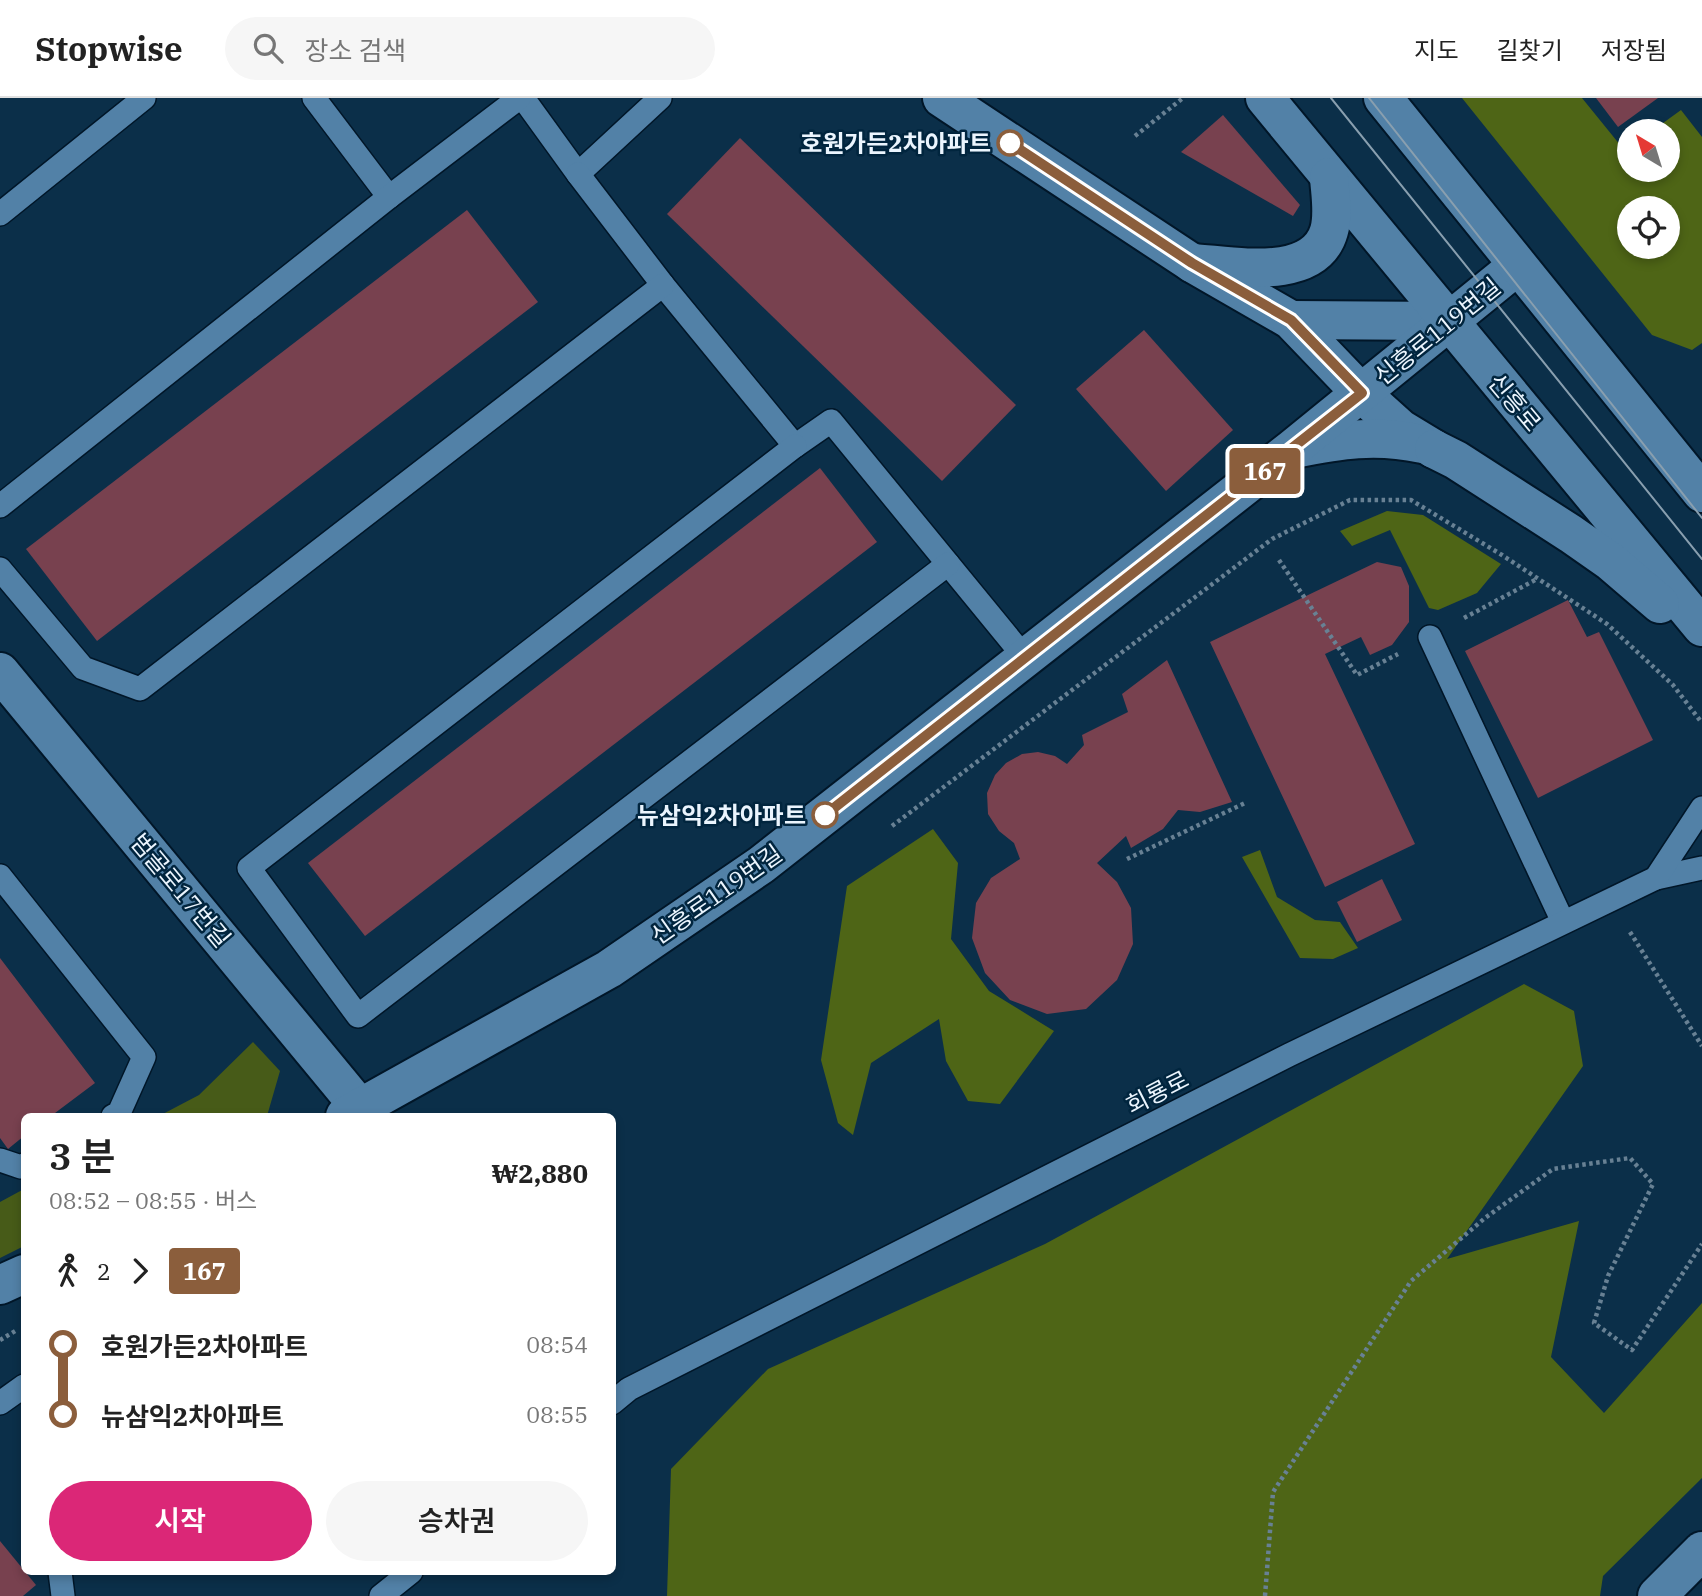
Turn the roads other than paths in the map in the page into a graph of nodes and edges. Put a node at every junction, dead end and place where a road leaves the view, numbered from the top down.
1 (144, 98) edge
2 (314, 98) edge
3 (521, 98) edge
4 (660, 98) edge
5 (942, 98) edge
6 (1265, 98) edge
7 (1382, 98) edge
8 (578, 174) junction
9 (1329, 177) junction
10 (389, 197) junction
11 (0, 214) edge
12 (1192, 263) junction
13 (1517, 266) junction
14 (663, 285) junction
15 (1291, 320) junction
16 (1448, 321) junction
17 (1362, 393) junction
18 (794, 446) junction
19 (1292, 449) junction
20 (1434, 449) junction
21 (1702, 493) edge
22 (0, 506) edge
23 (948, 564) junction
24 (0, 569) edge
25 (1702, 627) edge
26 (1430, 637) dead end
27 (1702, 640) edge
28 (1026, 659) junction
29 (0, 671) edge
30 (1702, 808) edge
31 (1702, 868) edge
32 (0, 876) edge
33 (1656, 878) junction
34 (1563, 922) junction
35 (353, 1112) edge
36 (119, 1113) edge
37 (0, 1160) edge
38 (21, 1167) edge
39 (21, 1275) edge
40 (0, 1285) edge
41 (21, 1388) edge
42 (616, 1400) edge
43 (0, 1403) edge
44 (1702, 1551) edge
45 (60, 1575) edge
46 (407, 1575) edge
47 (63, 1596) edge
48 (381, 1596) edge
49 (1657, 1596) edge

1 - 11 lane
2 - 10 lane
3 - 8 lane
3 - 10 lane
4 - 8 lane
5 - 12 street
6 - 9 street, 신흥로
7 - 13 street
8 - 14 lane
9 - 12 street
9 - 16 street, 신흥로
10 - 22 lane
12 - 15 street
13 - 16 street, 신흥로119번길
13 - 21 street
14 - 18 lane
14 - 24 lane
15 - 16 street
15 - 17 street
16 - 17 street, 신흥로119번길
16 - 25 street, 신흥로
17 - 19 street, 신흥로119번길
17 - 20 street
18 - 23 lane
18 - 23 lane
19 - 20 street, 신흥로119번길
19 - 28 street, 신흥로119번길
20 - 27 street
23 - 28 lane
26 - 34 lane
28 - 35 street, 신흥로119번길
29 - 35 street, 범골로17번길
30 - 33 lane
31 - 33 lane, 회룡로
32 - 36 lane
33 - 34 lane, 회룡로
34 - 42 lane, 회룡로
37 - 38 lane
39 - 40 street
41 - 43 lane
44 - 49 street
45 - 47 lane
46 - 48 lane

